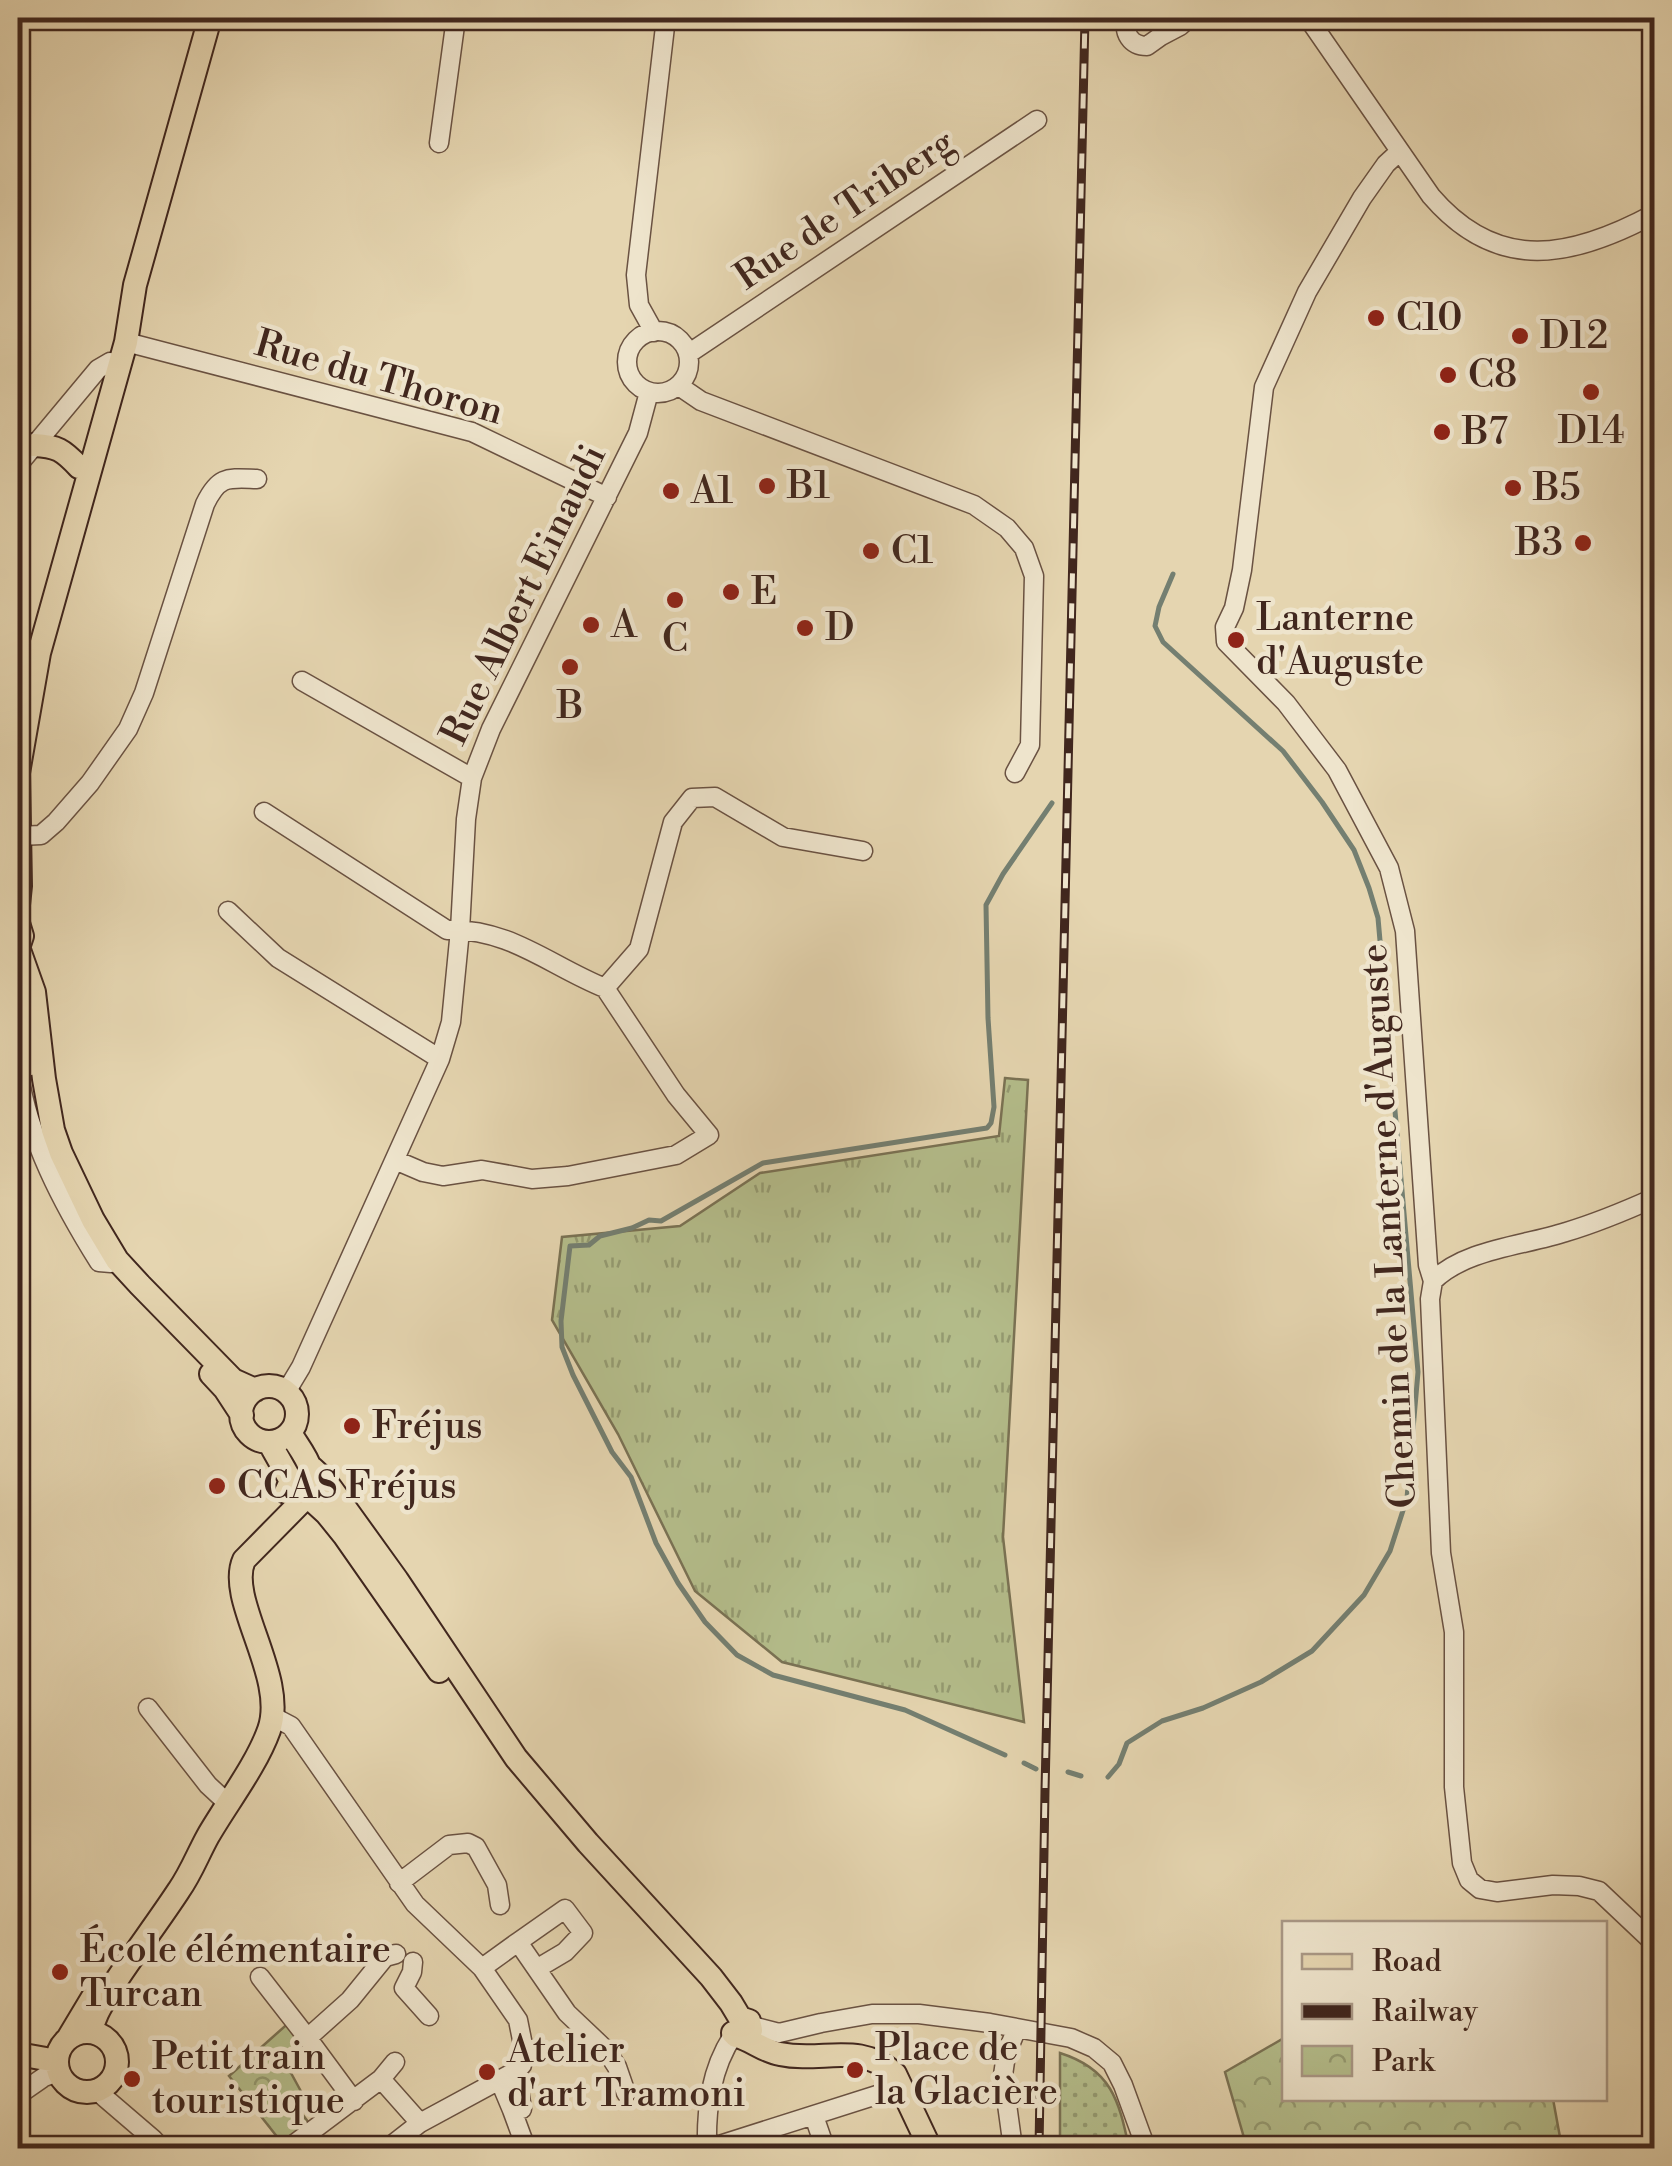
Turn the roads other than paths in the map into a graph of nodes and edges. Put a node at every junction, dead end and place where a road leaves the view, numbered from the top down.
1 (198, 18) edge
2 (210, 18) edge
3 (456, 18) edge
4 (666, 18) edge
5 (1128, 18) edge
6 (1190, 18) edge
7 (1308, 18) edge
8 (1161, 27) edge
9 (1037, 120) dead end
10 (439, 143) dead end
11 (1400, 152) junction
12 (1654, 214) edge
13 (654, 332) junction
14 (126, 342) junction
15 (688, 354) junction
16 (110, 362) junction
17 (679, 386) junction
18 (650, 392) junction
19 (34, 445) junction
20 (18, 465) edge
21 (79, 466) junction
22 (257, 480) dead end
23 (606, 497) junction
24 (302, 682) dead end
25 (18, 712) edge
26 (1014, 773) dead end
27 (472, 778) junction
28 (264, 812) dead end
29 (18, 836) edge
30 (863, 851) dead end
31 (18, 905) edge
32 (228, 911) dead end
33 (18, 923) edge
34 (460, 930) junction
35 (18, 948) edge
36 (605, 988) junction
37 (18, 1004) edge
38 (440, 1059) junction
39 (18, 1071) edge
40 (395, 1160) junction
41 (1654, 1198) edge
42 (110, 1263) junction
43 (1433, 1280) junction
44 (255, 1390) junction
45 (286, 1392) junction
46 (242, 1415) junction
47 (280, 1438) junction
48 (312, 1468) junction
49 (299, 1488) junction
50 (148, 1708) dead end
51 (272, 1716) junction
52 (222, 1798) junction
53 (399, 1883) junction
54 (500, 1906) dead end
55 (518, 1942) junction
56 (1654, 1943) edge
57 (482, 1968) junction
58 (538, 1968) junction
59 (260, 1976) dead end
60 (428, 2016) dead end
61 (740, 2028) junction
62 (1017, 2028) junction
63 (80, 2035) junction
64 (309, 2040) junction
65 (20, 2055) edge
66 (395, 2062) dead end
67 (57, 2066) junction
68 (512, 2072) junction
69 (381, 2080) junction
70 (902, 2088) junction
71 (100, 2090) junction
72 (23, 2091) edge
73 (626, 2093) dead end
74 (354, 2101) junction
75 (814, 2116) junction
76 (420, 2122) junction
77 (747, 2143) edge
78 (296, 2147) edge
79 (161, 2148) edge
80 (388, 2148) edge
81 (526, 2148) edge
82 (709, 2148) edge
83 (825, 2148) edge
84 (930, 2148) edge
85 (1012, 2148) edge
86 (1146, 2148) edge

1 - 16 main road
2 - 14 main road
3 - 10 street
4 - 13 street
5 - 8 street
6 - 8 street
7 - 11 street
9 - 15 street, Rue de Triberg
11 - 12 street
11 - 43 street, Chemin de la Lanterne d'Auguste
13 - 15 street
13 - 18 street
14 - 23 street, Rue du Thoron
14 - 29 main road
15 - 17 street
16 - 19 street
16 - 21 main road
17 - 18 street
17 - 26 street
18 - 23 street, Rue Albert Einaudi
19 - 20 street
19 - 21 main road
21 - 25 main road
22 - 29 street
23 - 27 street, Rue Albert Einaudi
24 - 27 street
27 - 34 street, Rue Albert Einaudi
28 - 34 street
29 - 31 main road
30 - 36 street
32 - 38 street
33 - 35 main road
34 - 36 street
34 - 38 street, Rue Albert Einaudi
35 - 44 main road
36 - 40 street
37 - 42 main road
38 - 40 street, Rue Albert Einaudi
39 - 42 street
40 - 45 street, Rue Albert Einaudi
41 - 43 street
42 - 46 main road
43 - 56 street, Chemin de la Lanterne d'Auguste
44 - 45 main road
44 - 46 main road
45 - 47 main road
46 - 47 main road
47 - 48 main road
47 - 49 main road
48 - 49 main road
48 - 61 main road
49 - 51 main road
49 - 52 main road
49 - 61 main road
50 - 52 street
51 - 53 street
51 - 63 main road
52 - 63 main road
53 - 54 street
53 - 57 street
55 - 57 street
55 - 58 street
55 - 58 street
57 - 68 street
58 - 73 street
59 - 64 street
60 - 64 street
61 - 62 street
61 - 70 main road
61 - 82 street
62 - 85 street
62 - 86 street
63 - 67 main road
63 - 71 main road
64 - 74 street
65 - 67 main road
65 - 72 street
66 - 69 street
67 - 71 main road
67 - 72 street
68 - 76 street
68 - 81 street
69 - 74 street
69 - 76 street
70 - 75 street
70 - 84 main road
71 - 79 street
74 - 78 street
75 - 77 street
75 - 83 street
76 - 80 street
77 - 82 street

